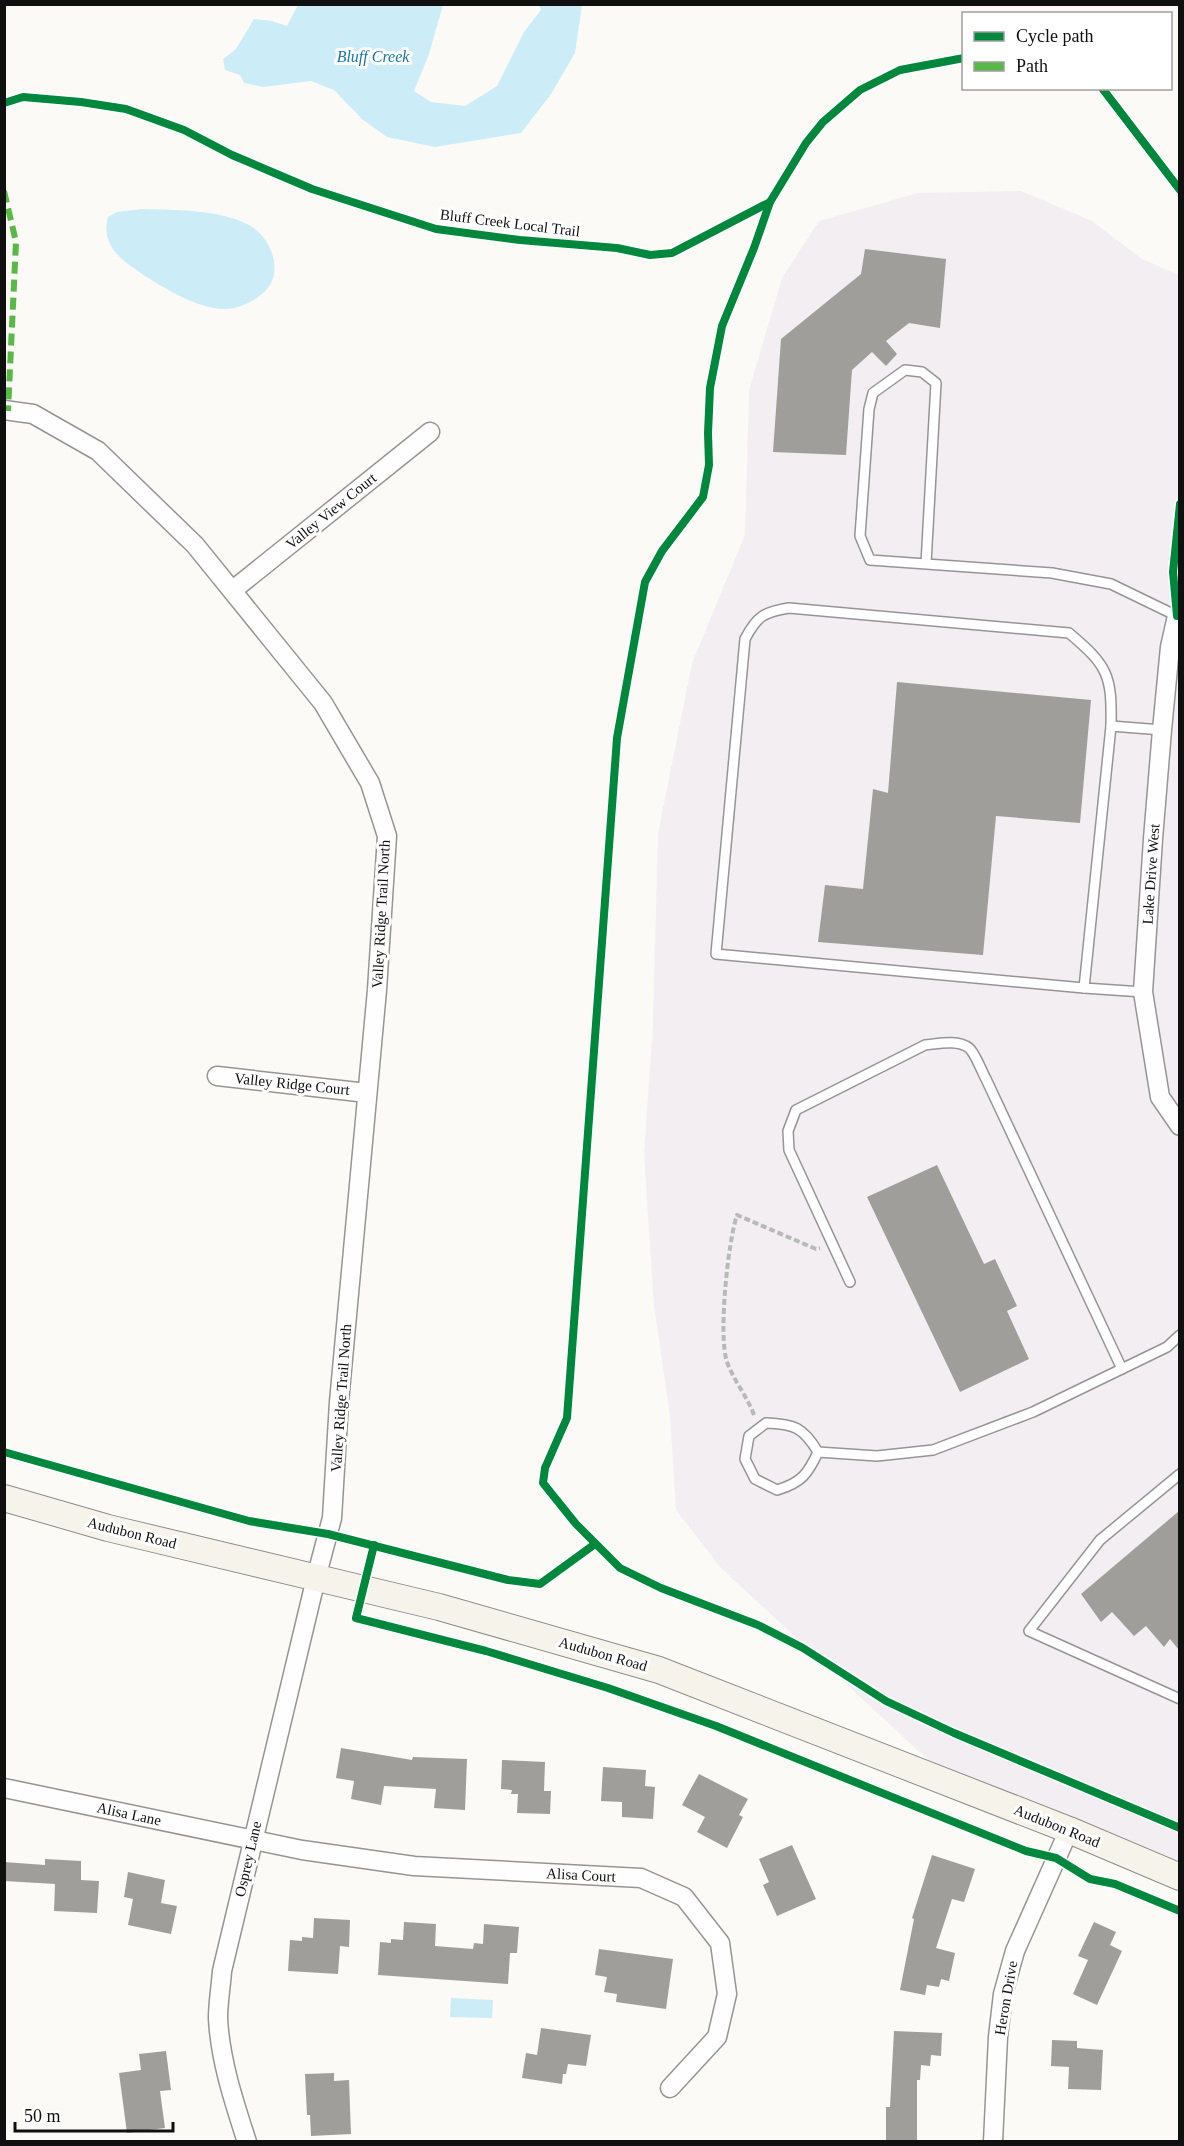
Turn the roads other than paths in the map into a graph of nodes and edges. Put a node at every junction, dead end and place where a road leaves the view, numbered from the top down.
1 (4, 410) edge
2 (429, 432) dead end
3 (926, 564) junction
4 (232, 590) junction
5 (1178, 616) edge
6 (1175, 648) edge
7 (1111, 726) junction
8 (1162, 730) junction
9 (1084, 988) junction
10 (1143, 992) junction
11 (217, 1076) dead end
12 (368, 1093) junction
13 (1179, 1126) edge
14 (850, 1282) dead end
15 (1179, 1335) edge
16 (1122, 1369) junction
17 (818, 1452) junction
18 (1179, 1474) edge
19 (4, 1498) edge
20 (316, 1578) junction
21 (1179, 1699) edge
22 (4, 1788) edge
23 (1069, 1830) junction
24 (253, 1839) junction
25 (1179, 1877) edge
26 (670, 2088) dead end
27 (247, 2142) edge
28 (993, 2142) edge

1 - 4 street, Valley Ridge Trail North
2 - 4 street, Valley View Court
3 - 3 lane
3 - 5 lane
4 - 12 street, Valley Ridge Trail North
5 - 6 street, Lake Drive West
6 - 8 street, Lake Drive West
7 - 8 lane
7 - 9 lane
7 - 9 lane
8 - 10 street, Lake Drive West
9 - 10 lane
10 - 13 street, Lake Drive West
11 - 12 street, Valley Ridge Court
12 - 20 street, Valley Ridge Trail North
14 - 16 lane
15 - 16 lane
16 - 17 lane
17 - 17 lane
18 - 21 lane
19 - 20 street, Audubon Road
20 - 23 street, Audubon Road
20 - 24 street, Osprey Lane
22 - 24 street, Alisa Lane
23 - 25 street, Audubon Road
23 - 28 street, Heron Drive
24 - 26 street, Alisa Court
24 - 27 street, Osprey Lane

